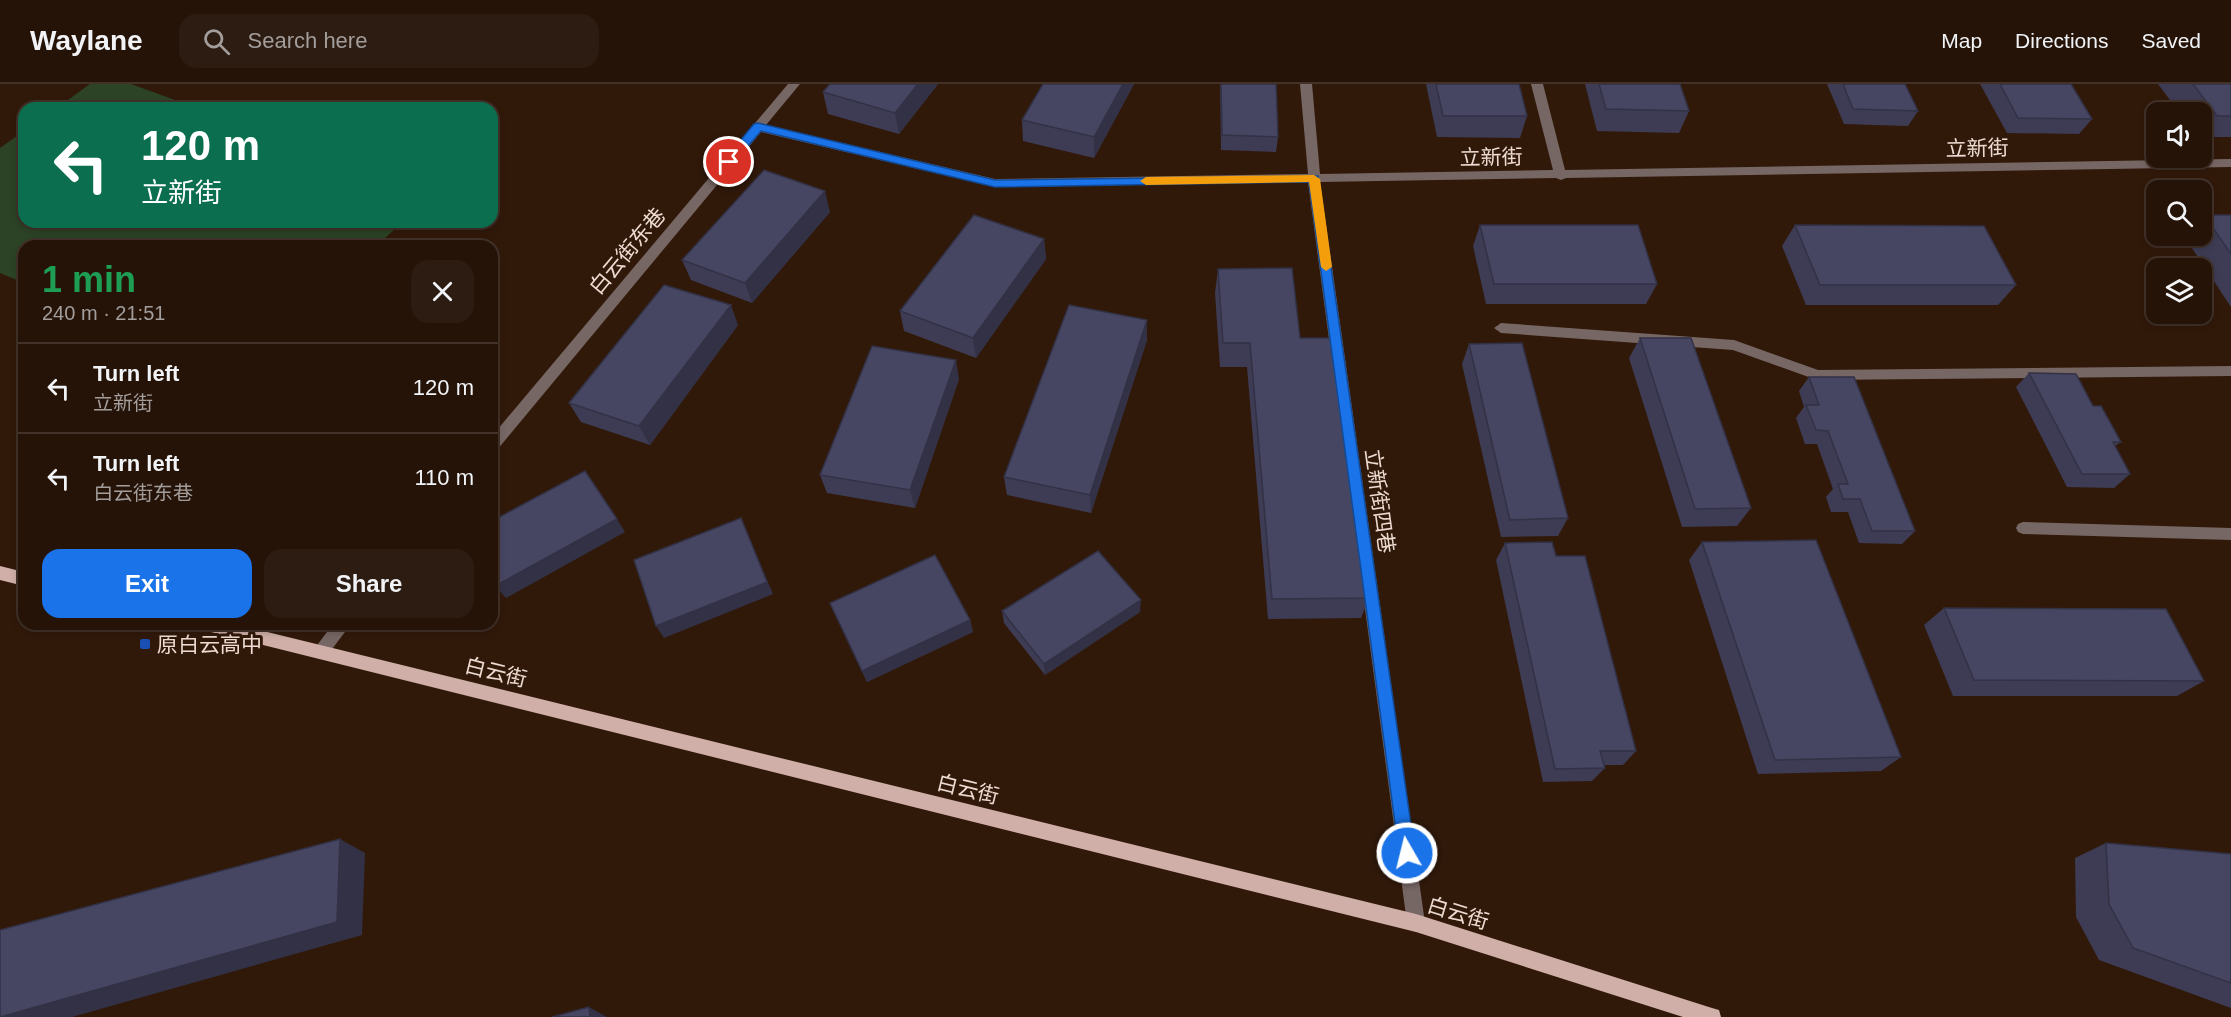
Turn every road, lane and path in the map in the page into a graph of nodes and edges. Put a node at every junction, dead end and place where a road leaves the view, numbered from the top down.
1 (794, 84) edge
2 (1306, 84) edge
3 (1537, 84) edge
4 (758, 127) junction
5 (2231, 163) edge
6 (1561, 176) junction
7 (1314, 179) junction
8 (1501, 327) dead end
9 (2231, 371) edge
10 (498, 439) edge
11 (2024, 528) dead end
12 (2231, 534) edge
13 (0, 573) edge
14 (18, 578) edge
15 (231, 630) edge
16 (338, 630) edge
17 (320, 652) junction
18 (1416, 923) junction
19 (1712, 1017) edge

1 - 4 street, 白云街东巷
2 - 7 street, 立新街四巷
3 - 6 street
4 - 7 street, 立新街
4 - 10 street, 白云街东巷
5 - 6 street, 立新街
6 - 7 street, 立新街
7 - 18 street, 立新街四巷
8 - 9 street
11 - 12 street
13 - 14 main road
15 - 17 main road, 白云街
16 - 17 street
17 - 18 main road, 白云街
18 - 19 main road, 白云街

